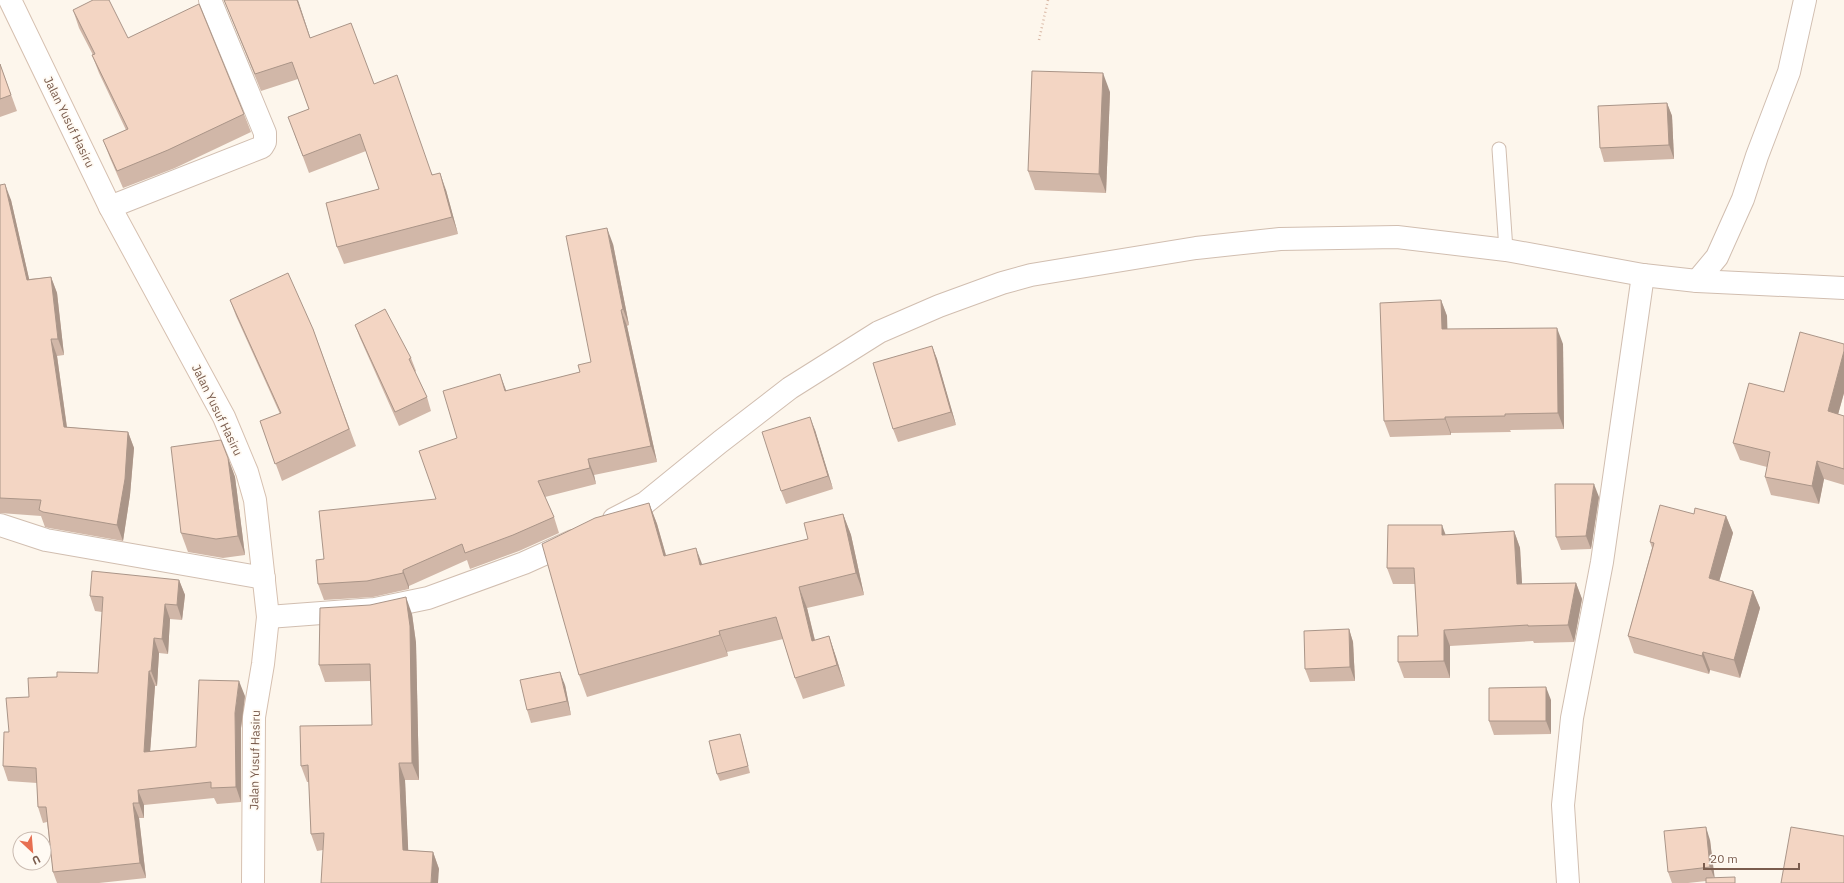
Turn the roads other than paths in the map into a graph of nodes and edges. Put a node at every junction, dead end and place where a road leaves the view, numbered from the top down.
1 (10, 0) edge
2 (210, 0) edge
3 (1805, 0) edge
4 (1499, 149) dead end
5 (110, 207) junction
6 (1506, 250) junction
7 (1643, 275) junction
8 (1697, 281) junction
9 (1844, 288) edge
10 (0, 525) edge
11 (264, 578) junction
12 (268, 617) junction
13 (253, 883) edge
14 (1568, 883) edge

1 - 5 street, Jalan Yusuf Hasiru
2 - 5 street
3 - 8 street
4 - 6 lane
5 - 11 street, Jalan Yusuf Hasiru
6 - 7 street
6 - 12 street
7 - 8 street
7 - 14 street
8 - 9 street
10 - 11 street
11 - 12 street, Jalan Yusuf Hasiru
12 - 13 street, Jalan Yusuf Hasiru

